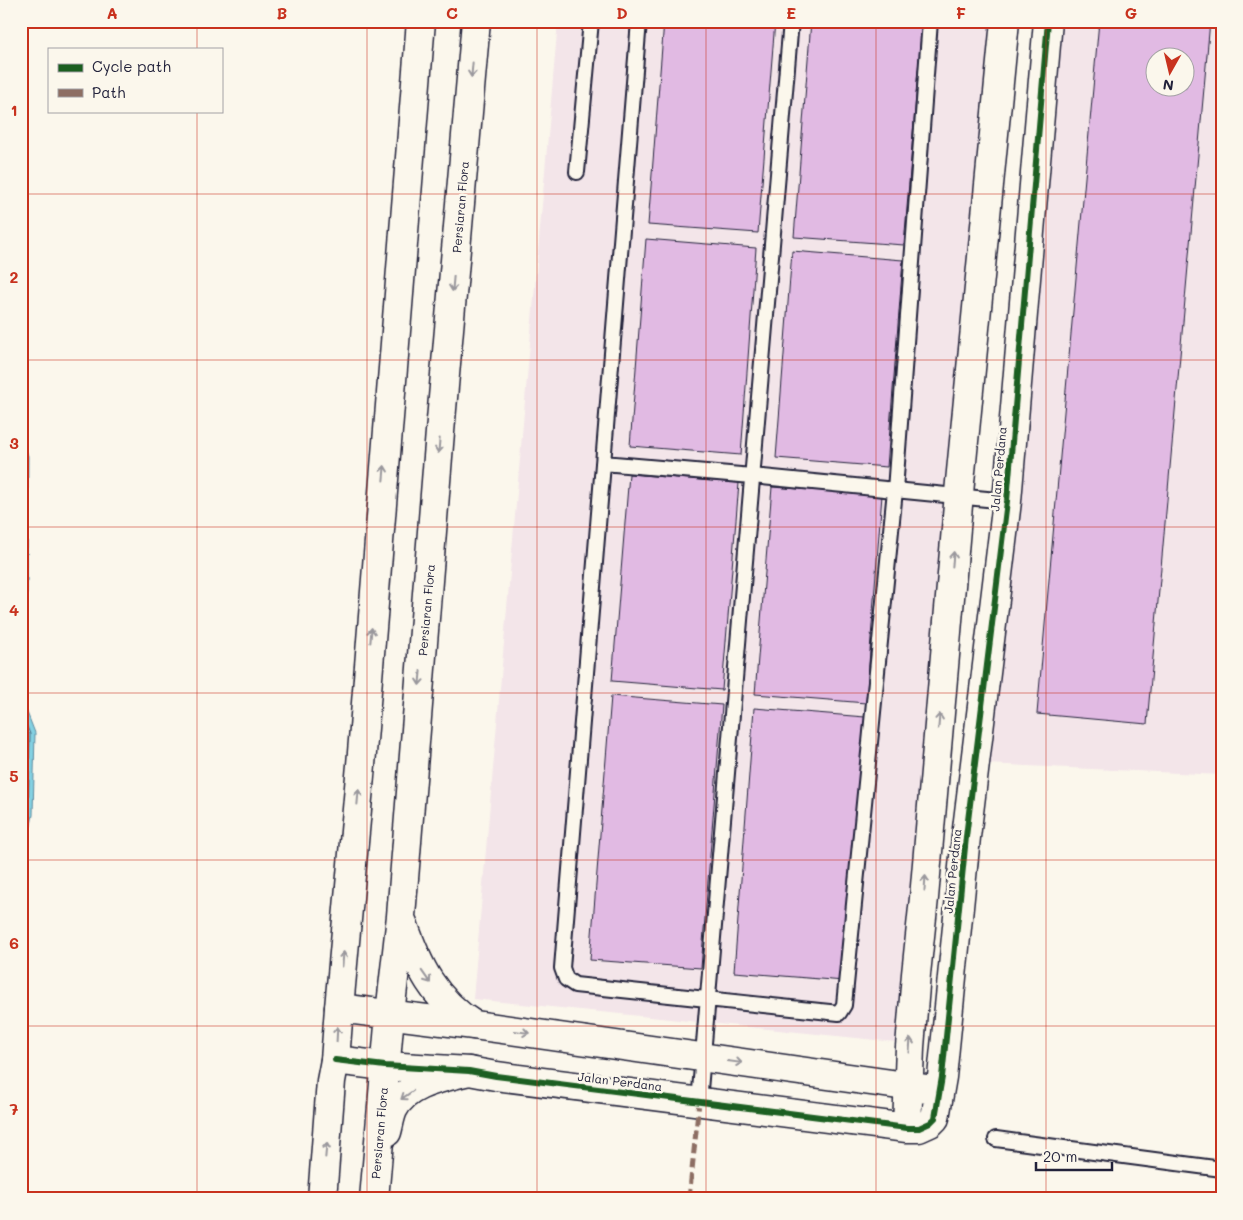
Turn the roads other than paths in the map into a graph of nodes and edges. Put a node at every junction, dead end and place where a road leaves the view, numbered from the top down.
1 (421, 21) edge
2 (476, 21) edge
3 (590, 21) edge
4 (639, 21) edge
5 (791, 21) edge
6 (930, 21) edge
7 (1005, 21) edge
8 (1048, 21) edge
9 (578, 172) dead end
10 (603, 463) junction
11 (752, 476) junction
12 (896, 490) junction
13 (958, 497) junction
14 (1007, 501) junction
15 (401, 916) junction
16 (708, 1000) junction
17 (339, 1008) junction
18 (390, 1014) junction
19 (474, 1025) junction
20 (703, 1057) junction
21 (336, 1060) junction
22 (385, 1066) junction
23 (469, 1071) junction
24 (908, 1087) junction
25 (940, 1090) junction
26 (699, 1102) junction
27 (907, 1128) junction
28 (996, 1139) dead end
29 (1222, 1169) edge
30 (374, 1191) edge
31 (322, 1199) edge

17 -> 1 street
2 -> 15 street, Persiaran Flora
3 - 9 lane
4 - 10 lane
5 - 11 lane
6 - 12 lane
7 - 13 street, Jalan Perdana
8 - 14 street, Jalan Perdana
10 - 11 lane
10 - 16 lane
11 - 12 lane
11 - 16 lane
12 - 13 lane
12 - 16 lane
13 - 14 lane
24 -> 13 street, Jalan Perdana
14 - 25 street, Jalan Perdana
15 - 18 street, Persiaran Flora
15 -> 19 street
16 - 20 lane
17 - 18 street
21 -> 17 street
18 - 19 street
18 - 22 street, Persiaran Flora
19 -> 20 street
20 -> 24 street
20 - 26 lane
21 - 22 street, Jalan Perdana
31 -> 21 street
22 - 23 street, Jalan Perdana
22 - 30 street, Persiaran Flora
23 - 26 street, Jalan Perdana
23 -> 30 street
24 - 25 street
24 - 27 street, Jalan Perdana
25 - 27 street, Jalan Perdana
26 - 27 street, Jalan Perdana
28 - 29 lane

